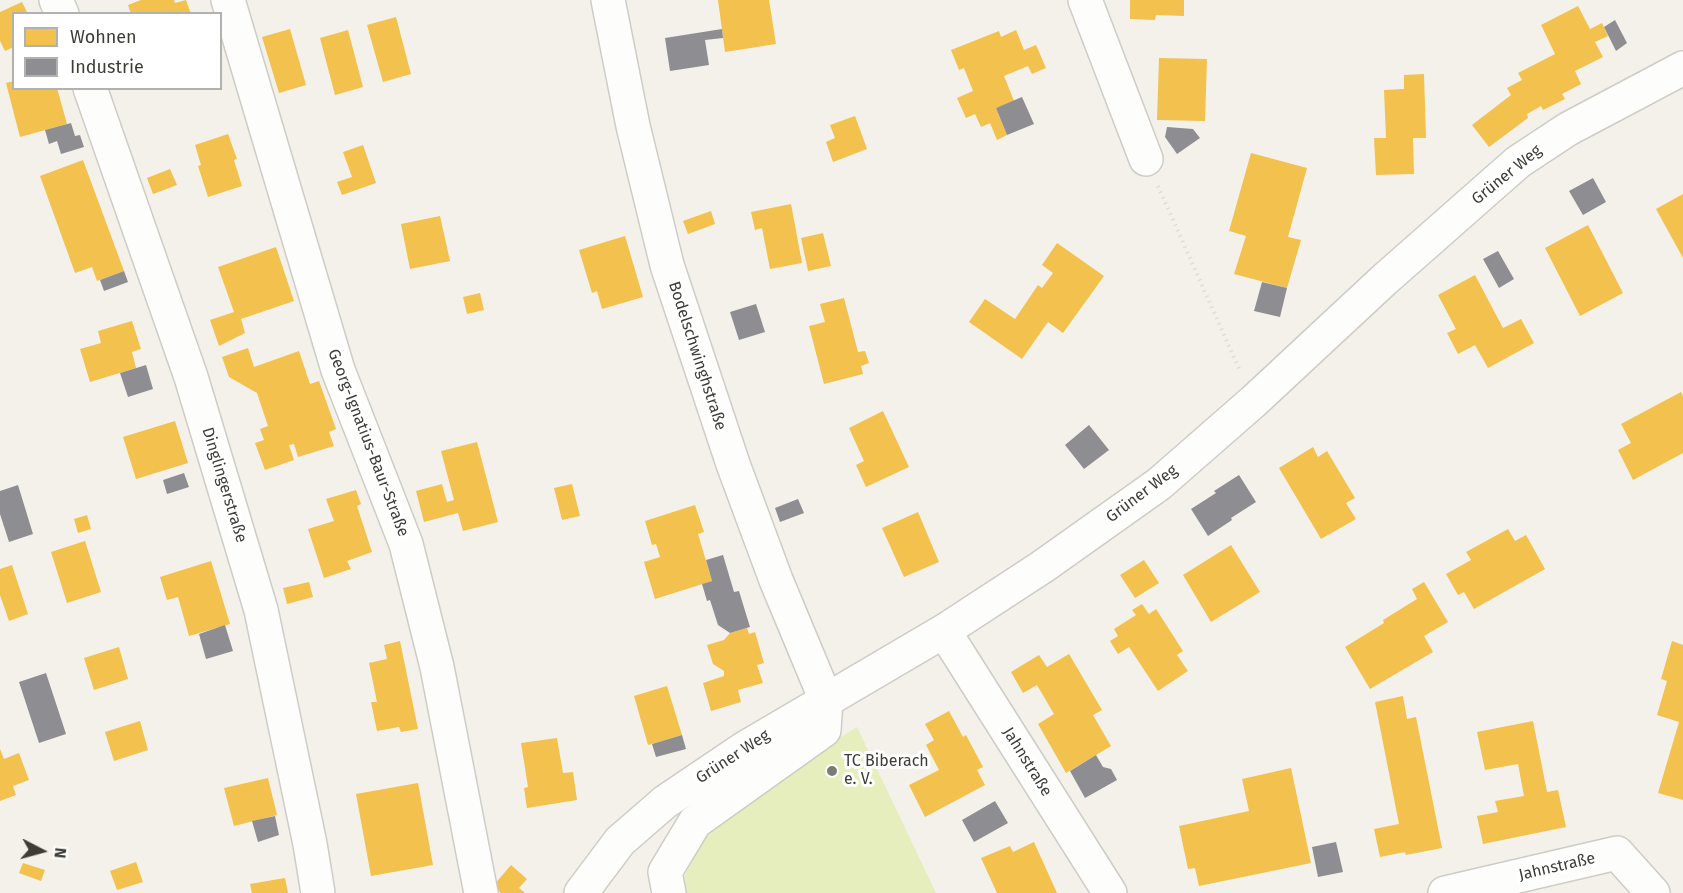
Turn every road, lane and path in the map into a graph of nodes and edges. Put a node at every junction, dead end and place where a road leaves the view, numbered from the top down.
1 (228, 0) edge
2 (608, 0) edge
3 (1084, 0) edge
4 (1683, 68) edge
5 (91, 90) edge
6 (1146, 159) joint
7 (1254, 401) junction
8 (944, 631) junction
9 (826, 700) junction
10 (318, 893) edge
11 (481, 893) edge
12 (581, 893) edge
13 (669, 893) edge
14 (1110, 893) edge
15 (1445, 893) edge
16 (1653, 893) edge

1 - 11 street, Georg-Ignatius-Baur-Straße
2 - 9 street, Bodelschwinghstraße
3 - 6 street
4 - 7 street, Grüner Weg
5 - 10 street, Dinglingerstraße
6 - 7 path
7 - 8 street, Grüner Weg
8 - 9 street, Grüner Weg
8 - 14 street, Jahnstraße
9 - 12 street, Grüner Weg
9 - 13 street
15 - 16 street, Jahnstraße

